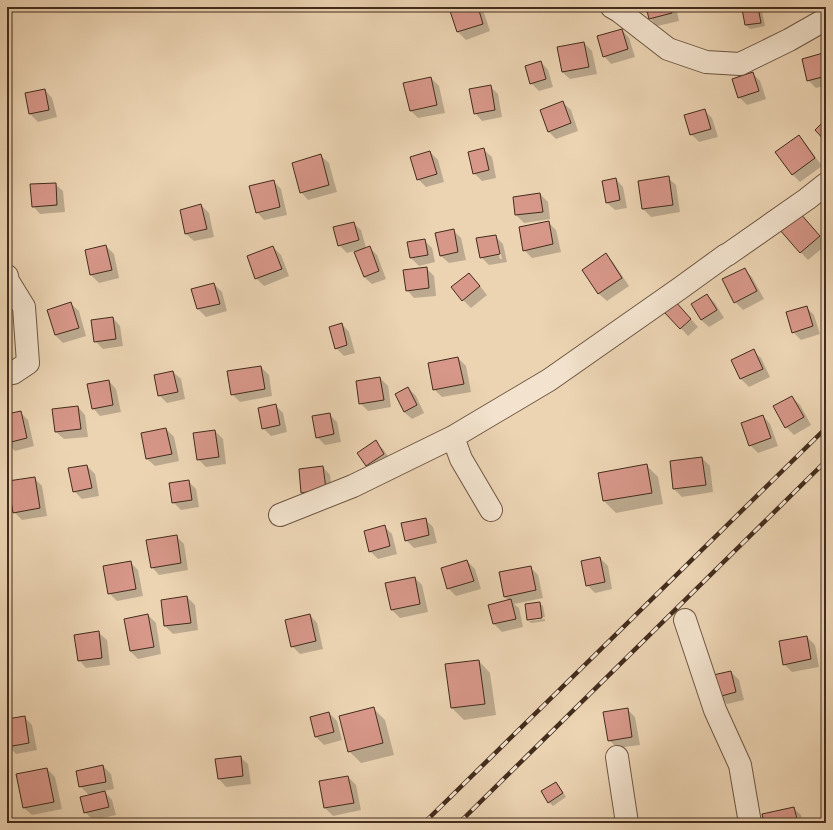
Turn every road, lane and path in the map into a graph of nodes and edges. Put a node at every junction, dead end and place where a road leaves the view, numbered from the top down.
1 (612, 7) edge
2 (826, 19) edge
3 (826, 184) edge
4 (7, 276) edge
5 (7, 374) edge
6 (453, 437) junction
7 (491, 510) dead end
8 (280, 515) dead end
9 (685, 620) dead end
10 (617, 757) dead end
11 (627, 823) edge
12 (750, 823) edge

1 - 2 street
3 - 6 street
4 - 5 street
6 - 7 street
6 - 8 street
9 - 12 street
10 - 11 street

